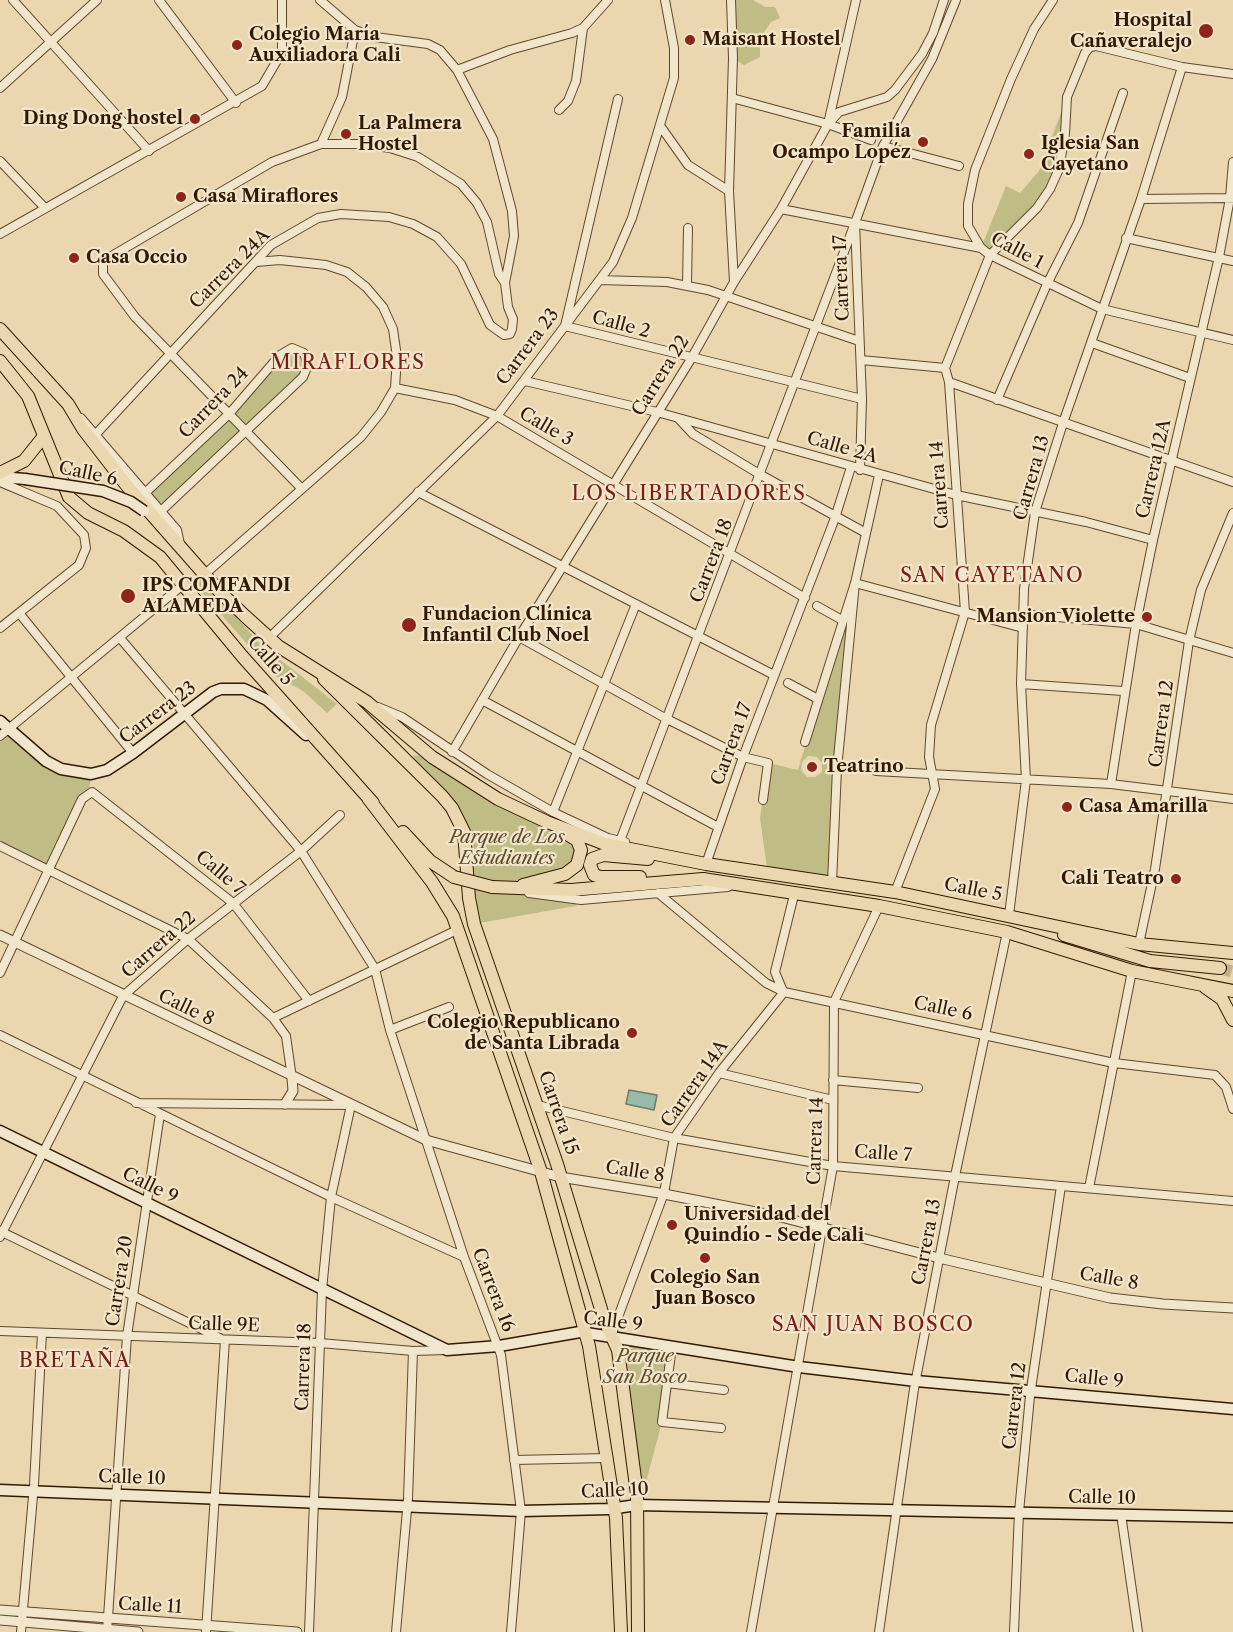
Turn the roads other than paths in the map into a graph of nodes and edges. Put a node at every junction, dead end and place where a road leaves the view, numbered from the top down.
1 (13, 0) edge
2 (97, 0) edge
3 (159, 0) edge
4 (282, 0) edge
5 (320, 0) edge
6 (608, 0) edge
7 (665, 0) edge
8 (731, 0) edge
9 (856, 0) edge
10 (944, 0) edge
11 (956, 0) edge
12 (1053, 0) edge
13 (583, 28) junction
14 (355, 30) junction
15 (51, 42) junction
16 (1182, 67) junction
17 (457, 70) junction
18 (1233, 74) edge
19 (0, 88) edge
20 (1123, 93) dead end
21 (732, 98) junction
22 (618, 99) dead end
23 (236, 103) junction
24 (559, 110) dead end
25 (828, 124) junction
26 (662, 127) junction
27 (871, 140) dead end
28 (321, 144) junction
29 (883, 146) junction
30 (149, 151) junction
31 (0, 161) edge
32 (1233, 162) edge
33 (959, 166) dead end
34 (729, 191) junction
35 (1141, 198) junction
36 (1231, 198) edge
37 (44, 207) junction
38 (781, 209) junction
39 (855, 223) junction
40 (688, 228) dead end
41 (0, 234) edge
42 (1126, 238) junction
43 (981, 248) junction
44 (990, 255) junction
45 (1219, 257) junction
46 (1233, 261) edge
47 (256, 262) junction
48 (600, 280) junction
49 (734, 282) junction
50 (505, 283) junction
51 (1047, 284) junction
52 (687, 285) junction
53 (727, 297) junction
54 (1102, 309) junction
55 (565, 326) junction
56 (815, 327) junction
57 (0, 329) edge
58 (1201, 332) junction
59 (1233, 340) edge
60 (859, 341) junction
61 (1092, 343) junction
62 (171, 352) junction
63 (690, 359) junction
64 (861, 360) junction
65 (0, 361) edge
66 (945, 368) junction
67 (1190, 378) junction
68 (525, 381) junction
69 (949, 382) junction
70 (794, 383) junction
71 (395, 388) junction
72 (862, 399) junction
73 (997, 400) junction
74 (68, 404) junction
75 (657, 412) junction
76 (229, 414) junction
77 (497, 416) junction
78 (679, 419) junction
79 (1063, 423) junction
80 (245, 430) junction
81 (96, 434) junction
82 (44, 436) junction
83 (772, 444) junction
84 (1171, 462) junction
85 (851, 467) junction
86 (860, 470) junction
87 (879, 474) junction
88 (0, 475) edge
89 (760, 475) junction
90 (0, 482) edge
91 (1233, 482) edge
92 (614, 484) junction
93 (302, 489) junction
94 (418, 492) junction
95 (145, 493) junction
96 (956, 495) junction
97 (146, 510) junction
98 (1035, 512) junction
99 (1233, 513) edge
100 (161, 518) junction
101 (835, 518) junction
102 (866, 533) junction
103 (1153, 540) junction
104 (731, 554) junction
105 (564, 566) junction
106 (205, 574) junction
107 (184, 584) junction
108 (855, 584) junction
109 (805, 598) junction
110 (636, 604) junction
111 (817, 606) dead end
112 (965, 612) junction
113 (19, 613) junction
114 (1024, 614) junction
115 (842, 620) junction
116 (1136, 624) junction
117 (0, 628) edge
118 (1023, 628) junction
119 (699, 635) junction
120 (519, 637) junction
121 (120, 638) junction
122 (269, 638) junction
123 (1189, 641) junction
124 (1233, 653) edge
125 (311, 665) junction
126 (774, 675) junction
127 (72, 678) junction
128 (788, 683) dead end
129 (605, 684) junction
130 (1021, 684) junction
131 (1123, 691) junction
132 (818, 699) junction
133 (482, 700) junction
134 (367, 702) junction
135 (184, 714) junction
136 (665, 718) junction
137 (3, 729) edge
138 (805, 742) dead end
139 (452, 752) junction
140 (578, 752) junction
141 (133, 753) junction
142 (331, 757) junction
143 (743, 757) junction
144 (876, 771) dead end
145 (935, 774) junction
146 (1026, 780) junction
147 (1111, 784) junction
148 (640, 786) junction
149 (1167, 790) junction
150 (368, 798) junction
151 (1233, 799) edge
152 (763, 800) dead end
153 (340, 815) dead end
154 (545, 817) junction
155 (718, 827) junction
156 (620, 841) junction
157 (0, 846) edge
158 (301, 851) junction
159 (706, 864) junction
160 (48, 869) junction
161 (703, 879) junction
162 (832, 883) junction
163 (748, 887) junction
164 (510, 889) junction
165 (895, 892) junction
166 (658, 893) junction
167 (794, 895) junction
168 (233, 903) junction
169 (879, 906) junction
170 (1009, 915) junction
171 (1028, 920) junction
172 (459, 929) junction
173 (1007, 932) junction
174 (0, 935) edge
175 (188, 939) junction
176 (15, 942) junction
177 (1139, 944) junction
178 (1233, 953) edge
179 (1220, 968) tunnel mouth
180 (375, 969) junction
181 (1132, 971) junction
182 (0, 973) edge
183 (1202, 985) junction
184 (1233, 991) edge
185 (784, 992) junction
186 (123, 996) junction
187 (309, 1001) junction
188 (834, 1002) junction
189 (449, 1007) dead end
190 (273, 1018) junction
191 (1233, 1020) edge
192 (390, 1030) junction
193 (0, 1035) edge
194 (985, 1035) junction
195 (1114, 1063) junction
196 (719, 1073) junction
197 (84, 1077) junction
198 (292, 1078) junction
199 (833, 1080) junction
200 (918, 1088) dead end
201 (833, 1100) junction
202 (136, 1103) junction
203 (285, 1104) junction
204 (351, 1105) junction
205 (537, 1105) junction
206 (1233, 1109) edge
207 (160, 1114) junction
208 (0, 1131) edge
209 (674, 1138) junction
210 (426, 1140) junction
211 (44, 1154) junction
212 (833, 1166) junction
213 (541, 1172) junction
214 (955, 1176) junction
215 (561, 1177) junction
216 (1061, 1185) junction
217 (1089, 1188) junction
218 (664, 1193) junction
219 (331, 1197) junction
220 (1233, 1201) edge
221 (147, 1203) junction
222 (824, 1228) junction
223 (1, 1233) edge
224 (464, 1257) junction
225 (939, 1258) junction
226 (1047, 1284) junction
227 (322, 1290) junction
228 (133, 1296) junction
229 (1233, 1308) edge
230 (0, 1331) edge
231 (586, 1332) junction
232 (42, 1333) junction
233 (127, 1336) junction
234 (611, 1336) junction
235 (225, 1340) junction
236 (320, 1343) junction
237 (499, 1347) junction
238 (672, 1347) junction
239 (447, 1350) junction
240 (412, 1351) junction
241 (799, 1367) junction
242 (916, 1381) junction
243 (667, 1383) junction
244 (1031, 1389) junction
245 (724, 1390) dead end
246 (1233, 1409) edge
247 (721, 1428) dead end
248 (607, 1458) junction
249 (514, 1460) junction
250 (0, 1490) edge
251 (34, 1491) junction
252 (115, 1493) junction
253 (215, 1498) junction
254 (314, 1502) junction
255 (407, 1505) junction
256 (637, 1505) junction
257 (774, 1507) junction
258 (615, 1508) junction
259 (895, 1510) junction
260 (521, 1511) junction
261 (1019, 1512) junction
262 (1121, 1514) junction
263 (1233, 1517) edge
264 (0, 1610) edge
265 (0, 1620) edge
266 (23, 1623) edge
267 (108, 1627) edge
268 (207, 1629) edge
269 (138, 1632) edge
270 (297, 1632) edge
271 (309, 1632) edge
272 (396, 1632) edge
273 (511, 1632) edge
274 (621, 1632) edge
275 (638, 1632) edge
276 (751, 1632) edge
277 (879, 1632) edge
278 (1014, 1632) edge
279 (1138, 1632) edge

1 - 15 street
2 - 15 street
3 - 23 street
4 - 23 street
5 - 14 street
6 - 13 street
7 - 26 street, Carrera 23
8 - 21 street
9 - 25 street, Carrera 22
10 - 25 street
11 - 29 street, Carrera 17
12 - 43 street
13 - 17 street
13 - 24 street
14 - 17 street
14 - 28 street
15 - 19 street
15 - 30 street
16 - 18 street
16 - 35 street, Carrera 13
16 - 44 street
17 - 50 street
20 - 51 street
21 - 25 street
21 - 34 street
22 - 55 street, Calle 2
23 - 30 street
25 - 27 street
25 - 38 street, Carrera 22
26 - 34 street
26 - 48 street, Carrera 23
28 - 50 street
28 - 62 street
29 - 33 street
29 - 39 street, Carrera 17
30 - 37 street
31 - 37 street
32 - 36 street, Carrera 12A
34 - 49 street
35 - 36 street
35 - 42 street, Carrera 13
36 - 45 street, Carrera 12A
37 - 41 street
38 - 39 street, Calle 1
38 - 49 street, Carrera 22
39 - 43 street, Calle 1
39 - 56 street, Carrera 18
39 - 60 street, Carrera 17
40 - 52 street
42 - 45 street
42 - 54 street, Carrera 13
43 - 44 street, Calle 1
44 - 51 street, Calle 1
44 - 66 street
45 - 46 street
45 - 58 street, Carrera 12A
47 - 50 street, Carrera 24A
47 - 62 street, Carrera 24A
47 - 71 street
48 - 52 street
48 - 55 street, Carrera 23
49 - 53 street, Carrera 22
51 - 54 street, Calle 1
51 - 73 street
52 - 53 street
53 - 56 street
53 - 63 street, Carrera 22
54 - 58 street, Calle 1
54 - 61 street, Carrera 13
55 - 63 street, Calle 2
55 - 68 street, Carrera 23
56 - 60 street
56 - 70 street, Carrera 18
57 - 74 main road, Calle 5
58 - 59 street, Calle 1
58 - 67 street, Carrera 12A
60 - 64 street, Carrera 17
61 - 67 street
61 - 79 street, Carrera 13
62 - 76 street
62 - 81 street, Carrera 24A
63 - 70 street, Calle 2
63 - 75 street, Carrera 22
64 - 66 street
64 - 72 street, Carrera 17
65 - 82 main road, Calle 5
66 - 69 street, Carrera 14
67 - 84 street, Carrera 12A
68 - 75 street, Calle 2A
68 - 77 street, Carrera 23
69 - 73 street
69 - 96 street, Carrera 14
70 - 72 street, Calle 2
70 - 83 street, Carrera 18
71 - 77 street, Calle 3
71 - 93 street
72 - 86 street, Carrera 17
73 - 79 street
74 - 81 street, Calle 5
74 - 97 main road, Calle 5
75 - 78 street, Calle 2A
75 - 92 street, Carrera 22
76 - 80 street
76 - 80 street, Carrera 24
76 - 95 street, Carrera 24
77 - 92 street, Calle 3
77 - 94 street, Carrera 23
78 - 83 street, Calle 2A
78 - 89 street
79 - 84 street
79 - 98 street, Carrera 13
80 - 93 street
80 - 100 street, Carrera 24
81 - 95 street, Calle 5
82 - 88 main road
82 - 107 main road, Calle 5
83 - 85 street, Calle 2A
83 - 89 street, Carrera 18
84 - 91 street
84 - 103 street, Carrera 12A
85 - 86 street, Calle 2A
85 - 101 street, Carrera 17
86 - 87 street, Calle 2A
87 - 96 street, Calle 2A
87 - 102 street
88 - 97 main road, Calle 6, bridge
89 - 101 street
89 - 104 street, Carrera 18
90 - 113 street
92 - 104 street, Calle 3
92 - 105 street, Carrera 22
93 - 106 street
94 - 105 street
94 - 122 street, Carrera 23
95 - 100 street, Calle 5
96 - 98 street, Calle 2A
96 - 112 street, Carrera 14
97 - 100 main road, Calle 5
98 - 103 street, Calle 2A
98 - 114 street, Carrera 13
99 - 123 street, Carrera 12
100 - 106 main road, Calle 5
101 - 102 street
101 - 109 street, Carrera 17
102 - 108 street
103 - 116 street, Carrera 12A
104 - 109 street, Calle 3
104 - 119 street, Carrera 18
105 - 110 street
105 - 120 street, Carrera 22
106 - 122 main road, Calle 5
107 - 121 street
107 - 142 main road, Calle 5
108 - 112 street
108 - 115 street
108 - 162 street
109 - 126 street, Carrera 17
110 - 119 street
110 - 129 street
111 - 115 street
112 - 118 street
112 - 145 street, Carrera 14
113 - 117 street
113 - 127 street
114 - 116 street
114 - 118 street, Carrera 13
115 - 132 street
116 - 123 street
116 - 131 street, Carrera 12A
118 - 130 street, Carrera 13
119 - 126 street
119 - 136 street, Carrera 18
120 - 129 street
120 - 133 street, Carrera 22
121 - 127 street
121 - 135 street, Carrera 16
122 - 125 main road, Calle 5
123 - 124 street
123 - 149 street, Carrera 12
125 - 134 main road, Calle 5
125 - 205 main road, Carrera 15
126 - 143 street, Carrera 17
127 - 137 street
127 - 141 street
128 - 132 street
129 - 136 street
129 - 140 street
130 - 131 street
130 - 146 street, Carrera 13
131 - 147 street, Carrera 12A
132 - 138 street
133 - 139 street, Carrera 22
133 - 140 street
134 - 139 street, Calle 5
134 - 154 main road, Calle 5
135 - 141 main road, Carrera 23
135 - 142 main road, Carrera 23
135 - 158 street, Carrera 16
136 - 143 street
136 - 148 street, Carrera 18
137 - 141 main road, Carrera 23
139 - 154 street, Calle 5
140 - 148 street
140 - 154 street
142 - 150 main road, Calle 5
143 - 152 street
143 - 155 street, Carrera 17
144 - 145 street
145 - 146 street
145 - 165 street, Carrera 14
146 - 147 street
146 - 170 street, Carrera 13
147 - 149 street
148 - 155 street
148 - 156 street, Carrera 18
149 - 151 street
149 - 177 street, Carrera 12
150 - 164 main road, Calle 5, bridge
150 - 172 main road, Carrera 15
153 - 158 street, Carrera 22
154 - 156 street, Calle 5
154 - 159 main road, Calle 5
154 - 164 main road
155 - 159 street, Carrera 17
156 - 159 street, Calle 5
157 - 160 street
158 - 168 street, Carrera 22
158 - 180 street, Carrera 16
159 - 161 main road
159 - 162 main road, Calle 5
160 - 168 street, Calle 7
160 - 175 street
160 - 176 street
161 - 163 main road, Calle 5
161 - 164 main road, Calle 5
162 - 165 main road, Calle 5
163 - 166 street, Calle 5
163 - 167 main road, Calle 5
164 - 166 street, Calle 5
165 - 170 main road, Calle 5
166 - 185 street, Calle 6
167 - 169 main road, Calle 5
167 - 185 street
168 - 175 street, Carrera 22
168 - 187 street, Calle 7
169 - 173 main road, Calle 5
169 - 188 street, Carrera 14
170 - 171 main road, Calle 5
171 - 177 main road, Calle 5
171 - 179 main road
172 - 180 street
172 - 213 main road, Carrera 15
173 - 181 main road, Calle 5
173 - 194 street, Carrera 13
174 - 176 street, Calle 8
175 - 186 street, Carrera 22
175 - 190 street
176 - 182 street
176 - 186 street, Calle 8
177 - 178 main road, Calle 5
180 - 187 street
180 - 192 street, Carrera 16
181 - 183 main road, Calle 5
181 - 195 street
183 - 184 main road, Calle 5
183 - 191 main road
185 - 188 street, Calle 6
185 - 196 street, Carrera 14A
186 - 197 street, Carrera 22
186 - 198 street, Calle 8
187 - 190 street
188 - 194 street, Calle 6
188 - 199 street, Carrera 14
189 - 192 street
190 - 198 street
192 - 210 street, Carrera 16
193 - 197 street
194 - 195 street, Calle 6
194 - 214 street, Carrera 13
195 - 206 street, Calle 6
195 - 217 street
196 - 201 street
196 - 209 street, Carrera 14A
197 - 202 street
197 - 211 street, Carrera 22
198 - 203 street
198 - 204 street, Calle 8
199 - 200 street
199 - 201 street, Carrera 14
201 - 212 street, Carrera 14
202 - 203 street
202 - 207 street
203 - 204 street
204 - 210 street, Calle 8
204 - 219 street, Carrera 18
205 - 209 street, Calle 7
205 - 215 main road, Carrera 15
207 - 219 street
207 - 221 street, Carrera 20
208 - 211 main road, Calle 9
209 - 212 street, Calle 7
209 - 218 street, Carrera 14A
210 - 213 street, Calle 8
210 - 224 street, Carrera 16
211 - 221 main road, Calle 9
211 - 223 street, Carrera 22
212 - 214 street, Calle 7
212 - 222 street, Carrera 14
213 - 215 street, Calle 8
213 - 231 main road, Carrera 15
214 - 216 street, Calle 7
214 - 225 street, Carrera 13
215 - 218 street, Calle 8
215 - 234 main road, Carrera 15
216 - 217 street, Calle 7
216 - 226 street, Carrera 12
217 - 220 street, Calle 7
218 - 222 street, Calle 8
218 - 234 street, Carrera 14A
219 - 224 street
219 - 227 street, Carrera 18
221 - 227 main road, Calle 9
221 - 228 street, Carrera 20
222 - 225 street, Calle 8
222 - 241 street, Carrera 14
223 - 228 street
224 - 237 street, Carrera 16
225 - 226 street, Calle 8
225 - 242 street, Carrera 13
226 - 229 street, Calle 8
226 - 244 street, Carrera 12
227 - 236 street, Carrera 18
227 - 239 main road, Calle 9
228 - 233 street, Carrera 20
228 - 235 street
230 - 232 street, Calle 9E
231 - 234 main road, Calle 9
231 - 237 main road, Calle 9
231 - 248 main road, Carrera 15
232 - 233 street, Calle 9E
232 - 251 street
233 - 235 street, Calle 9E
233 - 252 street, Carrera 20
234 - 238 main road, Calle 9
234 - 256 main road, Carrera 15
235 - 236 street, Calle 9E
235 - 253 street
236 - 240 street, Calle 9E
236 - 254 street, Carrera 18
237 - 239 main road, Calle 9
237 - 249 street, Carrera 16
238 - 241 main road, Calle 9
238 - 243 street
239 - 240 street, Calle 9E
240 - 255 street
241 - 242 main road, Calle 9
241 - 257 street, Carrera 14
242 - 244 main road, Calle 9
242 - 259 street, Carrera 13
243 - 245 street
243 - 247 street
244 - 246 main road, Calle 9
244 - 261 street, Carrera 12
248 - 249 street
248 - 258 main road, Carrera 15
249 - 260 street, Carrera 16
250 - 251 main road, Calle 10
251 - 252 main road, Calle 10
251 - 266 street
252 - 253 main road, Calle 10
252 - 267 street, Carrera 20
253 - 254 main road, Calle 10
253 - 268 street
254 - 255 main road, Calle 10
254 - 271 street, Carrera 18
255 - 260 main road, Calle 10
255 - 272 street
256 - 257 main road, Calle 10
256 - 258 main road, Calle 10
256 - 275 main road, Carrera 15
257 - 259 main road, Calle 10
257 - 276 street, Carrera 14
258 - 260 main road, Calle 10
258 - 274 main road, Carrera 15
259 - 261 main road, Calle 10
259 - 277 street, Carrera 13
260 - 273 street, Carrera 16
261 - 262 main road, Calle 10
261 - 278 street, Carrera 12
262 - 263 main road, Calle 10
262 - 279 street
264 - 266 street, Calle 11
265 - 266 street, Calle 11
266 - 267 street, Calle 11
267 - 268 street, Calle 11
267 - 269 street, Calle 11
268 - 270 street, Calle 11

